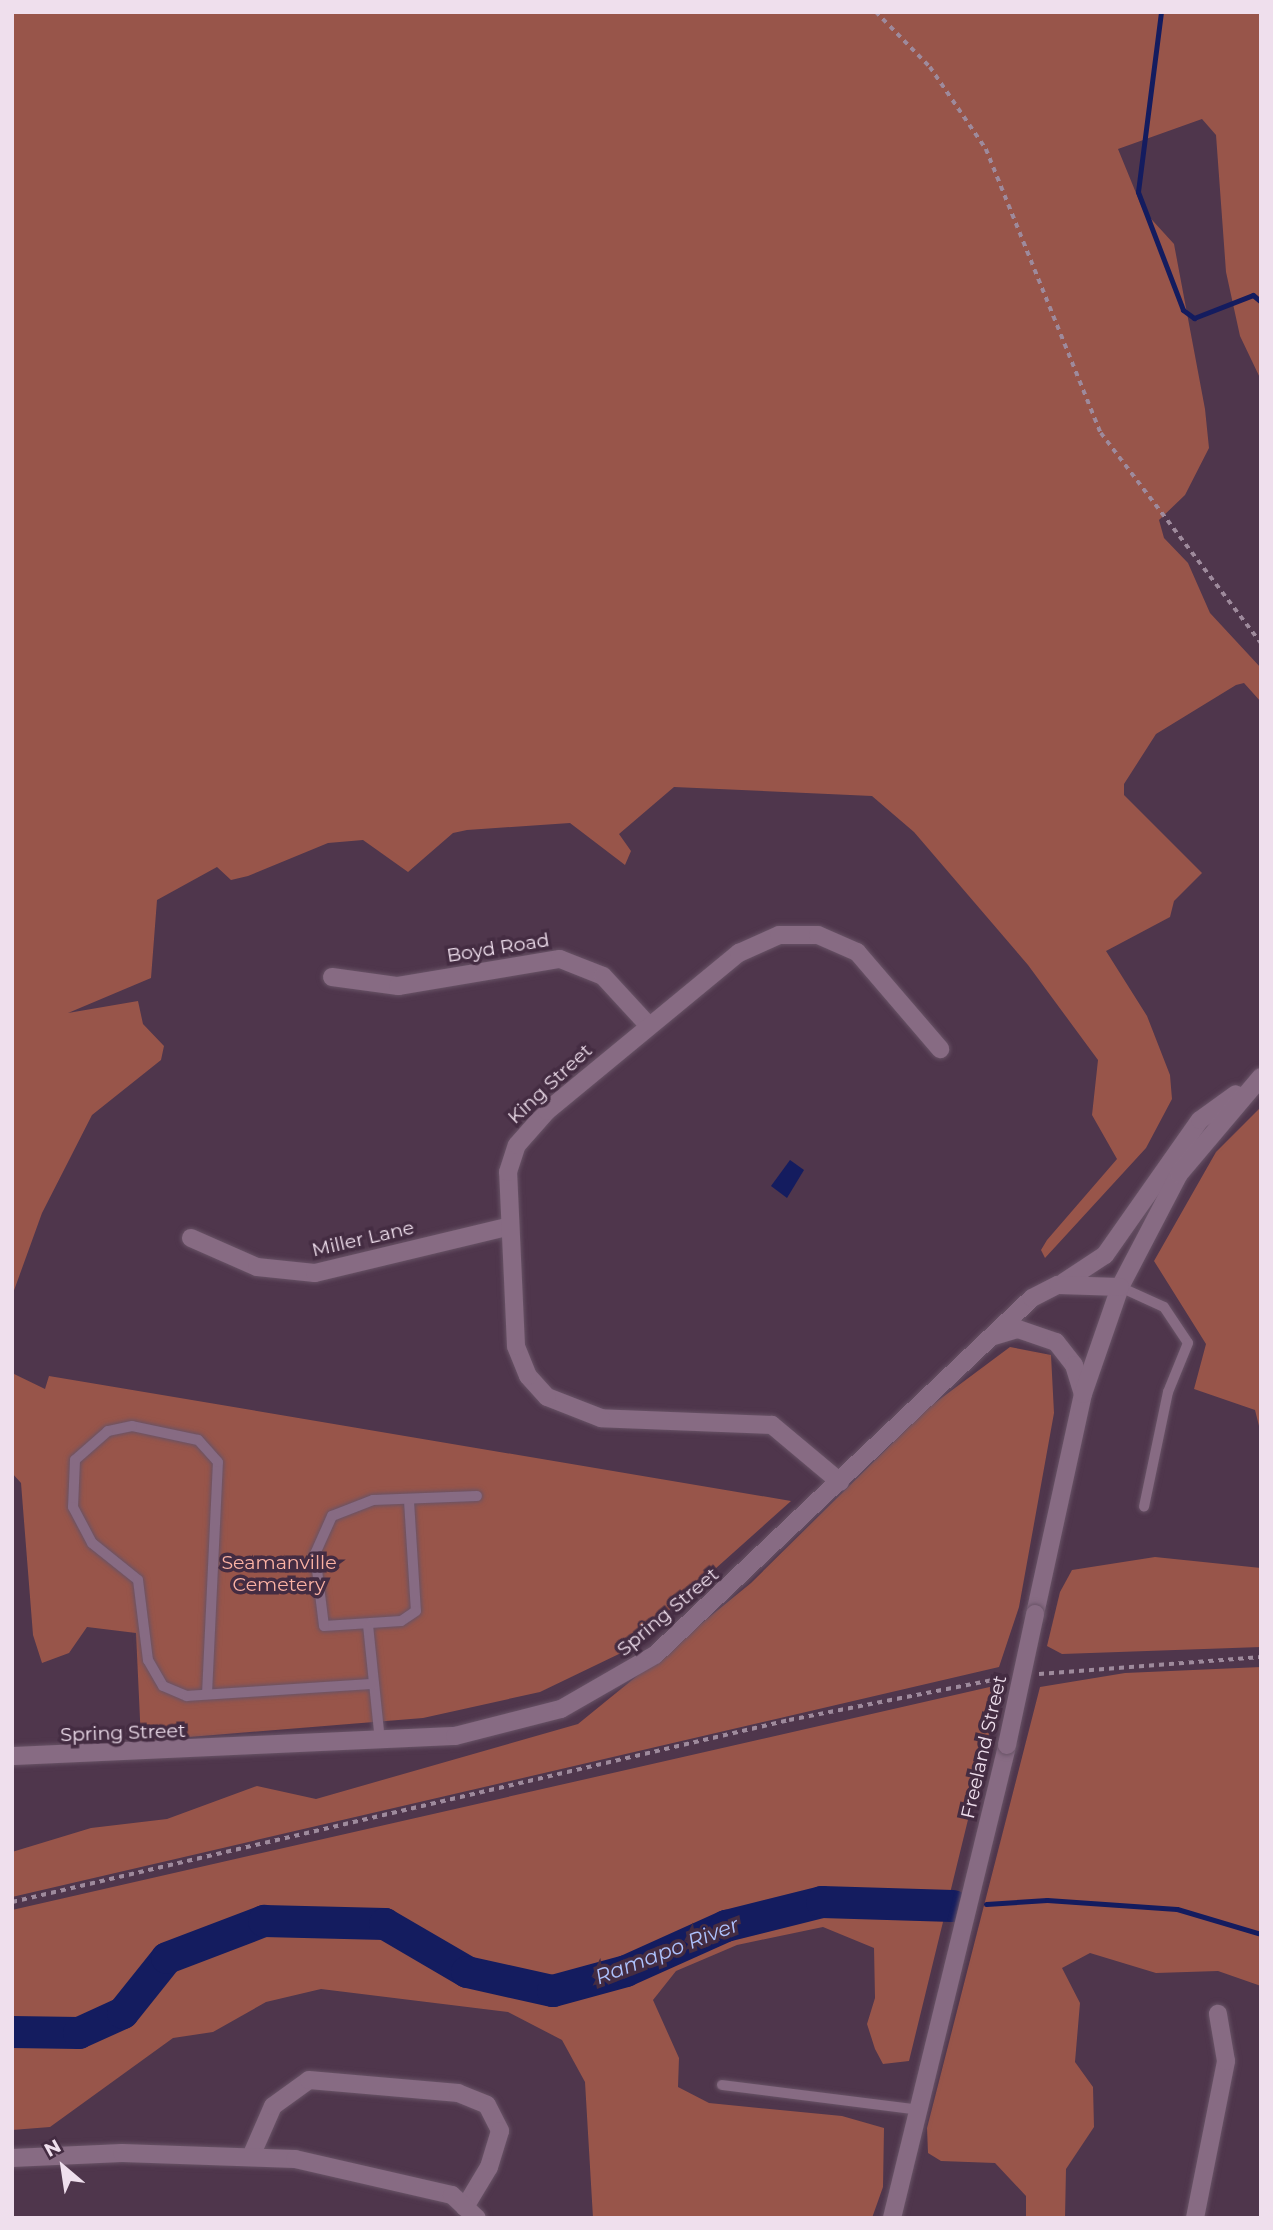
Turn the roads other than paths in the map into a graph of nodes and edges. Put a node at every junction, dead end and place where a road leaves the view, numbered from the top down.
1 (332, 977) dead end
2 (648, 1026) junction
3 (940, 1049) dead end
4 (1259, 1079) edge
5 (506, 1227) junction
6 (191, 1238) dead end
7 (1058, 1285) junction
8 (1120, 1287) junction
9 (982, 1341) junction
10 (1083, 1394) junction
11 (840, 1482) junction
12 (477, 1496) dead end
13 (409, 1501) junction
14 (1144, 1507) dead end
15 (368, 1625) junction
16 (374, 1684) junction
17 (207, 1694) junction
18 (380, 1741) junction
19 (12, 1756) edge
20 (1218, 2014) dead end
21 (722, 2085) dead end
22 (919, 2110) junction
23 (252, 2154) junction
24 (12, 2158) edge
25 (471, 2212) edge
26 (892, 2218) edge
27 (1195, 2218) edge

1 - 2 street, Boyd Road
2 - 3 street, King Street
2 - 5 street, King Street
4 - 7 street, Spring Street
4 - 8 street, Freeland Street
5 - 6 street, Miller Lane
5 - 11 street, King Street
7 - 8 street
7 - 9 street, Spring Street
8 - 10 street, Freeland Street
8 - 14 lane
9 - 10 street
9 - 11 street, Spring Street
10 - 22 street, Freeland Street, bridge
11 - 18 street, Spring Street
12 - 13 lane
13 - 15 lane
13 - 15 lane
15 - 16 lane
16 - 17 lane
16 - 18 lane
17 - 17 lane
18 - 19 street, Spring Street
20 - 27 street
21 - 22 lane
22 - 26 street, Freeland Street
23 - 24 street
23 - 25 street
23 - 25 street

